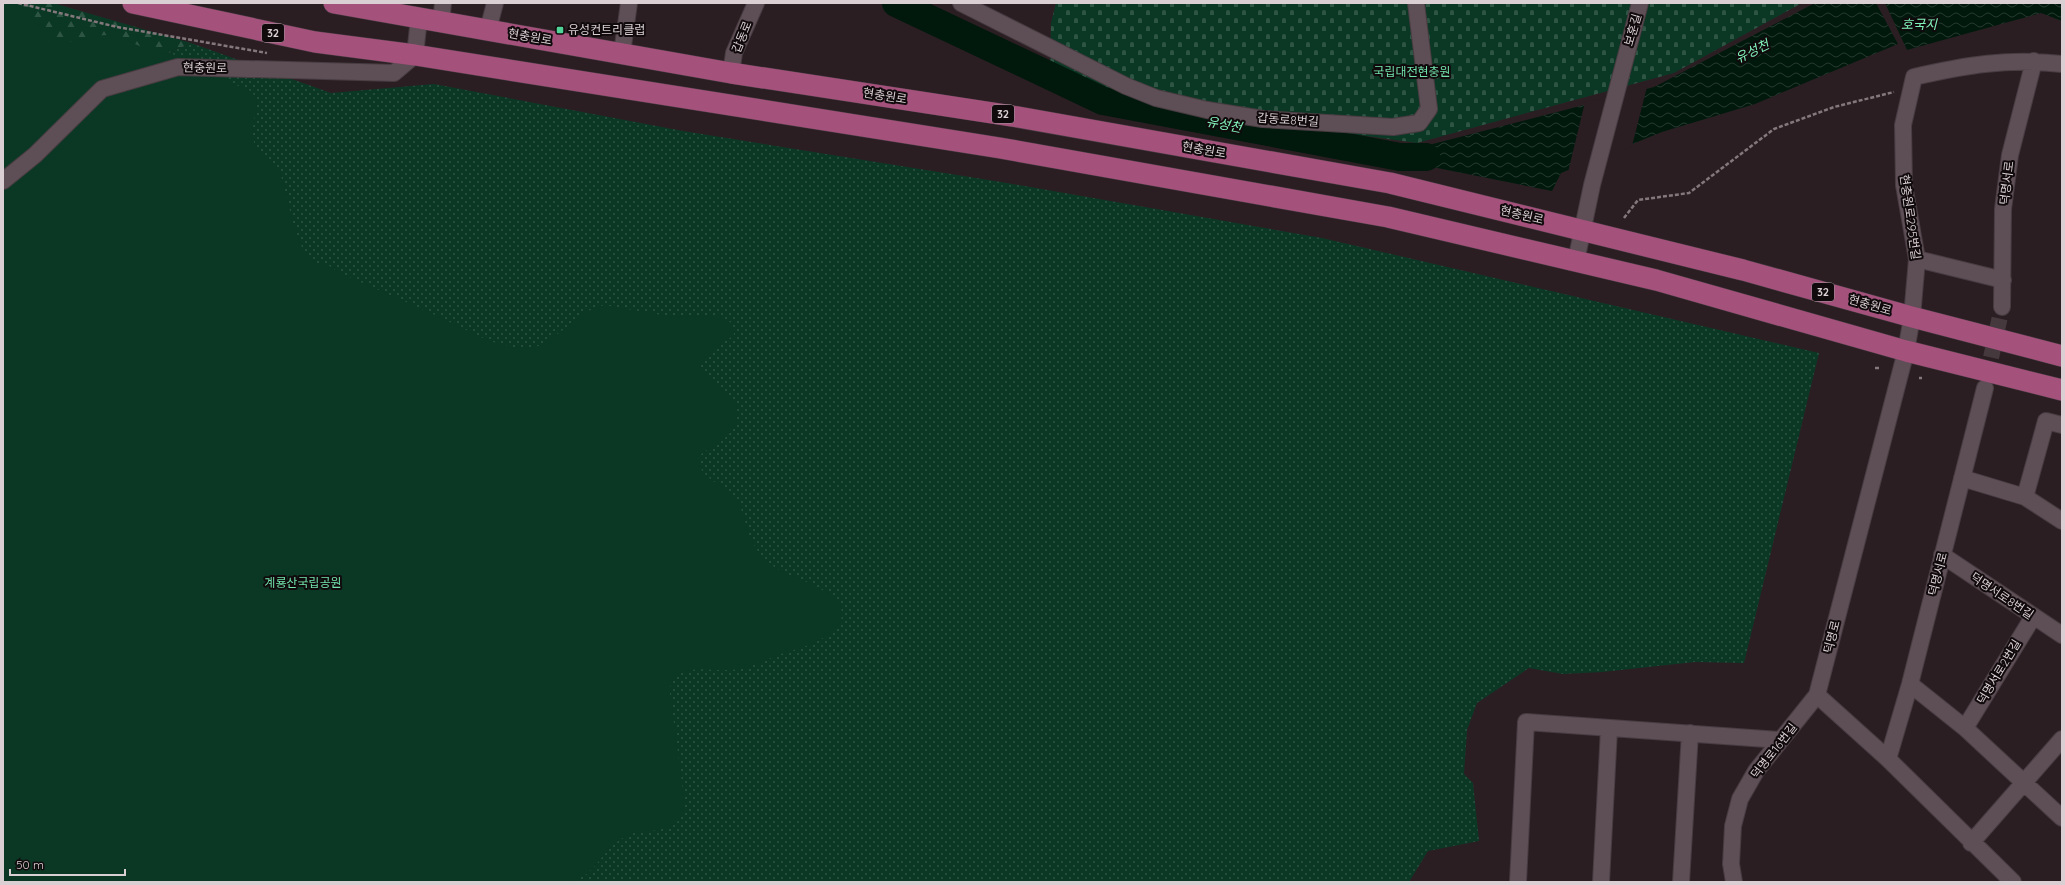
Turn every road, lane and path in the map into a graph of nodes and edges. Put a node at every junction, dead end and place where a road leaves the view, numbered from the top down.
1 (18, 3) edge
2 (133, 3) edge
3 (334, 3) edge
4 (495, 3) edge
5 (630, 3) edge
6 (756, 3) edge
7 (1416, 3) edge
8 (1640, 3) edge
9 (358, 5) edge
10 (965, 5) edge
11 (442, 12) edge
12 (419, 18) junction
13 (488, 30) junction
14 (622, 53) junction
15 (273, 54) dead end
16 (415, 55) junction
17 (2034, 61) junction
18 (2062, 64) edge
19 (731, 73) junction
20 (1910, 88) junction
21 (3, 181) edge
22 (1624, 218) dead end
23 (1584, 229) junction
24 (1917, 259) junction
25 (1576, 261) junction
26 (2003, 280) junction
27 (2002, 307) tunnel mouth
28 (1912, 317) junction
29 (1906, 351) junction
30 (2062, 356) edge
31 (1875, 368) dead end
32 (1880, 368) dead end
33 (1985, 388) tunnel mouth
34 (2062, 390) edge
35 (2062, 425) edge
36 (1962, 478) junction
37 (2025, 497) junction
38 (2062, 521) edge
39 (1942, 555) junction
40 (2033, 617) junction
41 (2062, 635) edge
42 (1910, 684) junction
43 (1818, 695) junction
44 (1965, 728) junction
45 (1609, 729) junction
46 (1690, 734) junction
47 (2062, 739) edge
48 (1781, 740) junction
49 (1888, 759) junction
50 (2024, 783) junction
51 (2062, 818) edge
52 (1972, 843) junction
53 (1518, 882) edge
54 (1601, 882) edge
55 (1681, 882) edge
56 (1734, 882) edge
57 (2013, 882) edge

1 - 15 path
2 - 16 main road, 32
3 - 9 main road, 현충원로 / 32
4 - 13 street
5 - 14 street
6 - 19 street, 갑동로
7 - 10 street, 갑동로8번길
8 - 23 street, 보훈길
9 - 12 main road, 현충원로 / 32
11 - 12 main road, 현충원로 / 32
11 - 13 main road, 현충원로 / 32
12 - 16 street
13 - 14 main road, 현충원로 / 32
14 - 19 main road, 현충원로 / 32
16 - 21 street, 현충원로
16 - 25 main road, 32
17 - 18 street
17 - 20 street
17 - 26 street, 덕명서로
19 - 23 main road, 현충원로 / 32
20 - 22 path
20 - 24 street, 현충원로295번길
23 - 25 street, 보훈길
23 - 28 main road, 현충원로 / 32
24 - 26 street
24 - 28 street, 현충원로295번길
25 - 29 main road, 32
26 - 27 street, 덕명서로
28 - 29 street, 덕명로
28 - 30 main road, 현충원로 / 32
29 - 34 main road, 32
29 - 43 street, 덕명로
31 - 32 path
33 - 36 street, 덕명서로
35 - 37 street
36 - 37 street
36 - 39 street, 덕명서로
37 - 38 street
39 - 40 street, 덕명서로8번길
39 - 42 street, 덕명서로
40 - 41 street, 덕명서로8번길
40 - 44 street, 덕명서로2번길
42 - 44 street
42 - 49 street, 덕명서로
43 - 48 street, 덕명로16번길
43 - 49 street
44 - 50 street
45 - 46 street
45 - 53 street
45 - 54 street
46 - 48 street
46 - 55 street
47 - 50 street
48 - 56 street, 덕명로16번길
49 - 52 street
50 - 51 street
50 - 52 street
52 - 57 street

